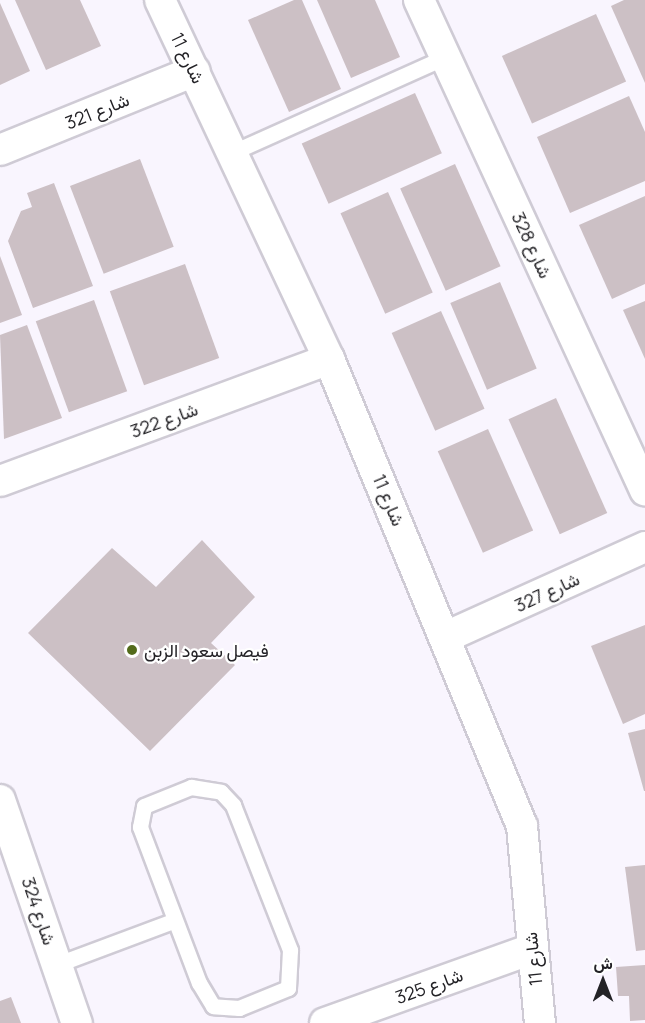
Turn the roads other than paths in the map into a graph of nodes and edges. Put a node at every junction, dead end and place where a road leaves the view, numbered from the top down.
1 (160, 0) edge
2 (419, 0) edge
3 (445, 57) junction
4 (195, 71) junction
5 (0, 150) edge
6 (233, 152) junction
7 (329, 359) junction
8 (0, 481) edge
9 (645, 490) edge
10 (645, 547) edge
11 (448, 636) junction
12 (2, 810) edge
13 (173, 921) junction
14 (532, 949) junction
15 (58, 964) junction
16 (77, 1023) edge
17 (325, 1023) edge
18 (540, 1023) edge

1 - 4 street, شارع 11
2 - 3 street, شارع 328
3 - 6 lane
3 - 9 street, شارع 328
4 - 5 street, شارع 321
4 - 6 street, شارع 11
6 - 7 street, شارع 11
7 - 8 street, شارع 322
7 - 11 street, شارع 11
10 - 11 street, شارع 327
11 - 14 street, شارع 11
12 - 15 street, شارع 324
13 - 13 lane
13 - 15 lane
14 - 17 street, شارع 325
14 - 18 street, شارع 11
15 - 16 street, شارع 324

